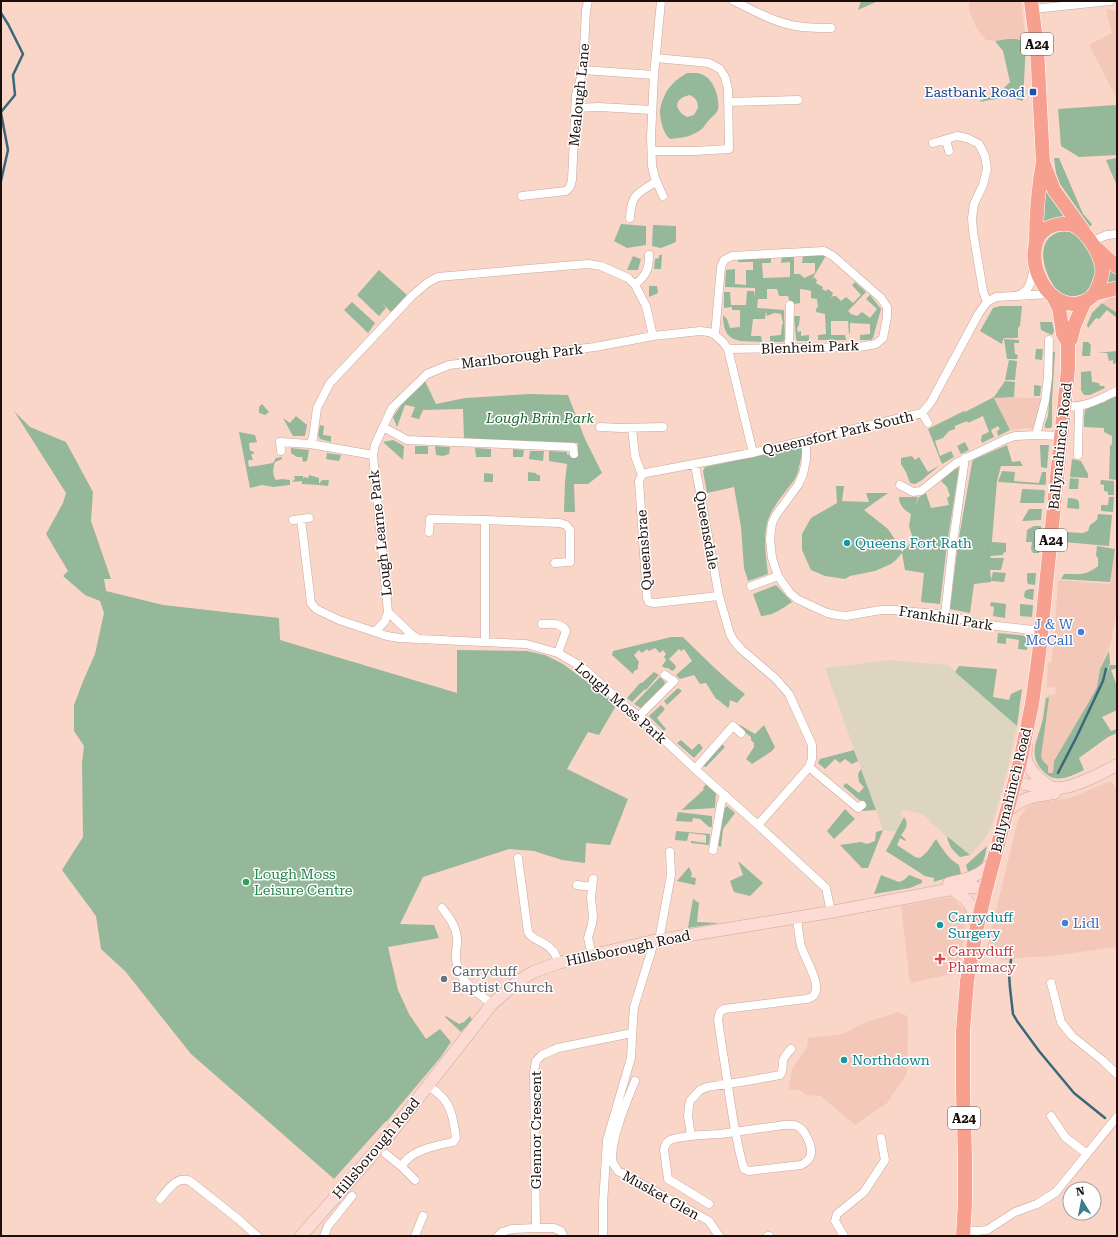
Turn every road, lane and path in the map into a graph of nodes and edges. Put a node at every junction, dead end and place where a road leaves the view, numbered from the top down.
1 (588, 1) edge
2 (660, 1) edge
3 (734, 1) edge
4 (1110, 1) edge
5 (1032, 5) edge
6 (831, 28) dead end
7 (656, 58) junction
8 (583, 70) junction
9 (654, 75) junction
10 (798, 100) dead end
11 (728, 102) junction
12 (575, 108) junction
13 (652, 110) junction
14 (946, 140) junction
15 (933, 143) dead end
16 (652, 151) junction
17 (949, 151) dead end
18 (1043, 162) junction
19 (656, 182) junction
20 (522, 196) dead end
21 (663, 196) dead end
22 (630, 218) dead end
23 (1117, 234) edge
24 (1090, 241) junction
25 (1036, 244) junction
26 (649, 255) dead end
27 (1035, 261) junction
28 (1117, 266) edge
29 (636, 285) junction
30 (1117, 288) edge
31 (1018, 295) junction
32 (1052, 296) junction
33 (1089, 298) junction
34 (987, 302) junction
35 (790, 305) dead end
36 (715, 335) junction
37 (653, 336) junction
38 (1049, 340) dead end
39 (1068, 342) junction
40 (789, 348) junction
41 (728, 349) junction
42 (1117, 391) edge
43 (1064, 406) junction
44 (1079, 407) junction
45 (922, 413) junction
46 (928, 423) dead end
47 (383, 427) junction
48 (600, 427) dead end
49 (663, 427) dead end
50 (632, 428) junction
51 (1036, 435) junction
52 (1061, 436) junction
53 (806, 441) junction
54 (310, 444) junction
55 (281, 451) dead end
56 (753, 452) junction
57 (574, 454) dead end
58 (373, 455) junction
59 (1078, 455) dead end
60 (966, 458) junction
61 (696, 465) junction
62 (642, 475) junction
63 (900, 485) dead end
64 (301, 519) dead end
65 (485, 520) junction
66 (429, 532) dead end
67 (555, 562) dead end
68 (778, 576) junction
69 (752, 586) dead end
70 (719, 596) junction
71 (388, 612) junction
72 (945, 615) junction
73 (542, 624) dead end
74 (1041, 631) junction
75 (375, 632) junction
76 (420, 639) junction
77 (485, 642) junction
78 (558, 653) junction
79 (665, 675) dead end
80 (639, 716) junction
81 (741, 733) dead end
82 (1026, 737) junction
83 (1117, 765) edge
84 (809, 767) junction
85 (695, 769) junction
86 (1014, 782) junction
87 (1071, 786) junction
88 (1052, 788) junction
89 (726, 796) junction
90 (858, 809) dead end
91 (1006, 813) junction
92 (758, 825) junction
93 (713, 850) dead end
94 (670, 852) dead end
95 (518, 858) dead end
96 (994, 861) junction
97 (577, 885) dead end
98 (952, 889) junction
99 (986, 889) junction
100 (931, 893) junction
101 (442, 908) dead end
102 (831, 912) junction
103 (797, 918) junction
104 (976, 931) junction
105 (656, 941) junction
106 (592, 955) junction
107 (558, 963) junction
108 (1051, 983) dead end
109 (492, 1004) junction
110 (632, 1033) junction
111 (791, 1049) dead end
112 (1117, 1074) edge
113 (635, 1081) dead end
114 (728, 1084) junction
115 (428, 1086) junction
116 (1051, 1116) dead end
117 (1116, 1118) edge
118 (736, 1131) junction
119 (691, 1136) junction
120 (881, 1138) dead end
121 (386, 1154) dead end
122 (1087, 1154) junction
123 (402, 1167) junction
124 (415, 1180) dead end
125 (352, 1196) dead end
126 (160, 1199) dead end
127 (709, 1204) dead end
128 (423, 1216) dead end
129 (536, 1228) junction
130 (964, 1233) edge
131 (257, 1236) edge
132 (301, 1236) edge
133 (324, 1236) edge
134 (416, 1236) edge
135 (498, 1236) edge
136 (563, 1236) edge
137 (603, 1236) edge
138 (718, 1236) edge
139 (844, 1236) edge

1 - 8 street, Mealough Lane
2 - 7 street
3 - 6 street
4 - 5 street
5 - 18 highway, A24
7 - 9 street
7 - 11 street
8 - 9 street
8 - 12 street, Mealough Lane
9 - 13 street
10 - 11 street
11 - 16 street
12 - 13 street
12 - 20 street, Mealough Lane
13 - 16 street
14 - 15 street
14 - 17 street
14 - 34 street
16 - 19 street
18 - 24 highway, A24
18 - 25 highway, A24
19 - 21 street
19 - 22 street
23 - 24 street
24 - 25 highway
24 - 28 highway
24 - 33 highway, A24
25 - 27 highway, A24
26 - 29 street
27 - 31 street
27 - 32 highway, A24
29 - 37 street
29 - 54 street
30 - 33 highway
31 - 32 street
31 - 34 street
32 - 33 highway
32 - 39 highway, Ballynahinch Road / A24
33 - 39 highway, Ballynahinch Road / A24
34 - 45 street, Queensfort Park South
35 - 40 street
36 - 37 street, Marlborough Park
36 - 40 street, Blenheim Park
36 - 41 street
37 - 47 street, Marlborough Park
38 - 51 street
39 - 43 highway, Ballynahinch Road / A24
40 - 41 street, Blenheim Park
41 - 56 street
42 - 44 street
43 - 44 street
43 - 52 highway, Ballynahinch Road / A24
44 - 59 street
45 - 46 street
45 - 53 street, Queensfort Park South
47 - 57 street
47 - 58 street, Marlborough Park
48 - 50 street
49 - 50 street
50 - 62 street
51 - 52 street
51 - 60 street
52 - 74 highway, Ballynahinch Road / A24
53 - 56 street, Queensfort Park South
53 - 68 street, Frankhill Park
54 - 55 street
54 - 58 street
56 - 61 street, Queensfort Park South
58 - 71 street, Lough Learne Park
60 - 63 street
60 - 72 street
61 - 62 street, Queensfort Park South
61 - 70 street, Queensdale
62 - 70 street, Queensbrae
64 - 75 street, Lough Moss Park
65 - 66 street
65 - 67 street
65 - 77 street
68 - 69 street
68 - 72 street, Frankhill Park
70 - 84 street, Queensdale
71 - 75 street, Lough Learne Park
71 - 76 street, Lough Learne Park
72 - 74 street, Frankhill Park
73 - 78 street
74 - 82 highway, Ballynahinch Road / A24
75 - 76 street, Lough Moss Park
76 - 77 street, Lough Moss Park
77 - 78 street, Lough Moss Park
78 - 80 street, Lough Moss Park
79 - 80 street
80 - 85 street, Lough Moss Park
81 - 85 street
82 - 86 highway, Ballynahinch Road / A24
82 - 88 main road
83 - 87 main road
84 - 90 street
84 - 92 street
85 - 89 street, Lough Moss Park
86 - 88 main road
86 - 91 highway, Ballynahinch Road / A24
87 - 88 main road
87 - 91 main road
89 - 92 street, Lough Moss Park
89 - 93 street
91 - 96 highway, Ballynahinch Road / A24
92 - 102 street, Lough Moss Park
94 - 105 street
95 - 107 street
96 - 99 highway, Ballynahinch Road / A24
96 - 100 main road, Hillsborough Road
97 - 106 street
98 - 99 main road, Hillsborough Road
98 - 100 main road, Hillsborough Road
98 - 104 main road
99 - 104 highway, Ballynahinch Road / A24
100 - 102 main road, Hillsborough Road
101 - 109 street
102 - 103 main road, Hillsborough Road
103 - 105 main road, Hillsborough Road
103 - 114 street
104 - 130 highway, Ballynahinch Road / A24
105 - 106 main road, Hillsborough Road
105 - 110 street
106 - 107 main road, Hillsborough Road
107 - 109 main road, Hillsborough Road
108 - 112 street
109 - 115 main road, Hillsborough Road
110 - 129 street, Glennor Crescent
110 - 137 street
111 - 114 street
113 - 138 street, Musket Glen
114 - 118 street
114 - 119 street
115 - 123 street
115 - 132 main road, Hillsborough Road
116 - 122 street
117 - 122 street
118 - 118 street
118 - 119 street
119 - 127 street
120 - 139 street
121 - 123 street
122 - 130 street
123 - 124 street
125 - 133 street
126 - 131 street
128 - 134 street
129 - 135 street
129 - 136 street

